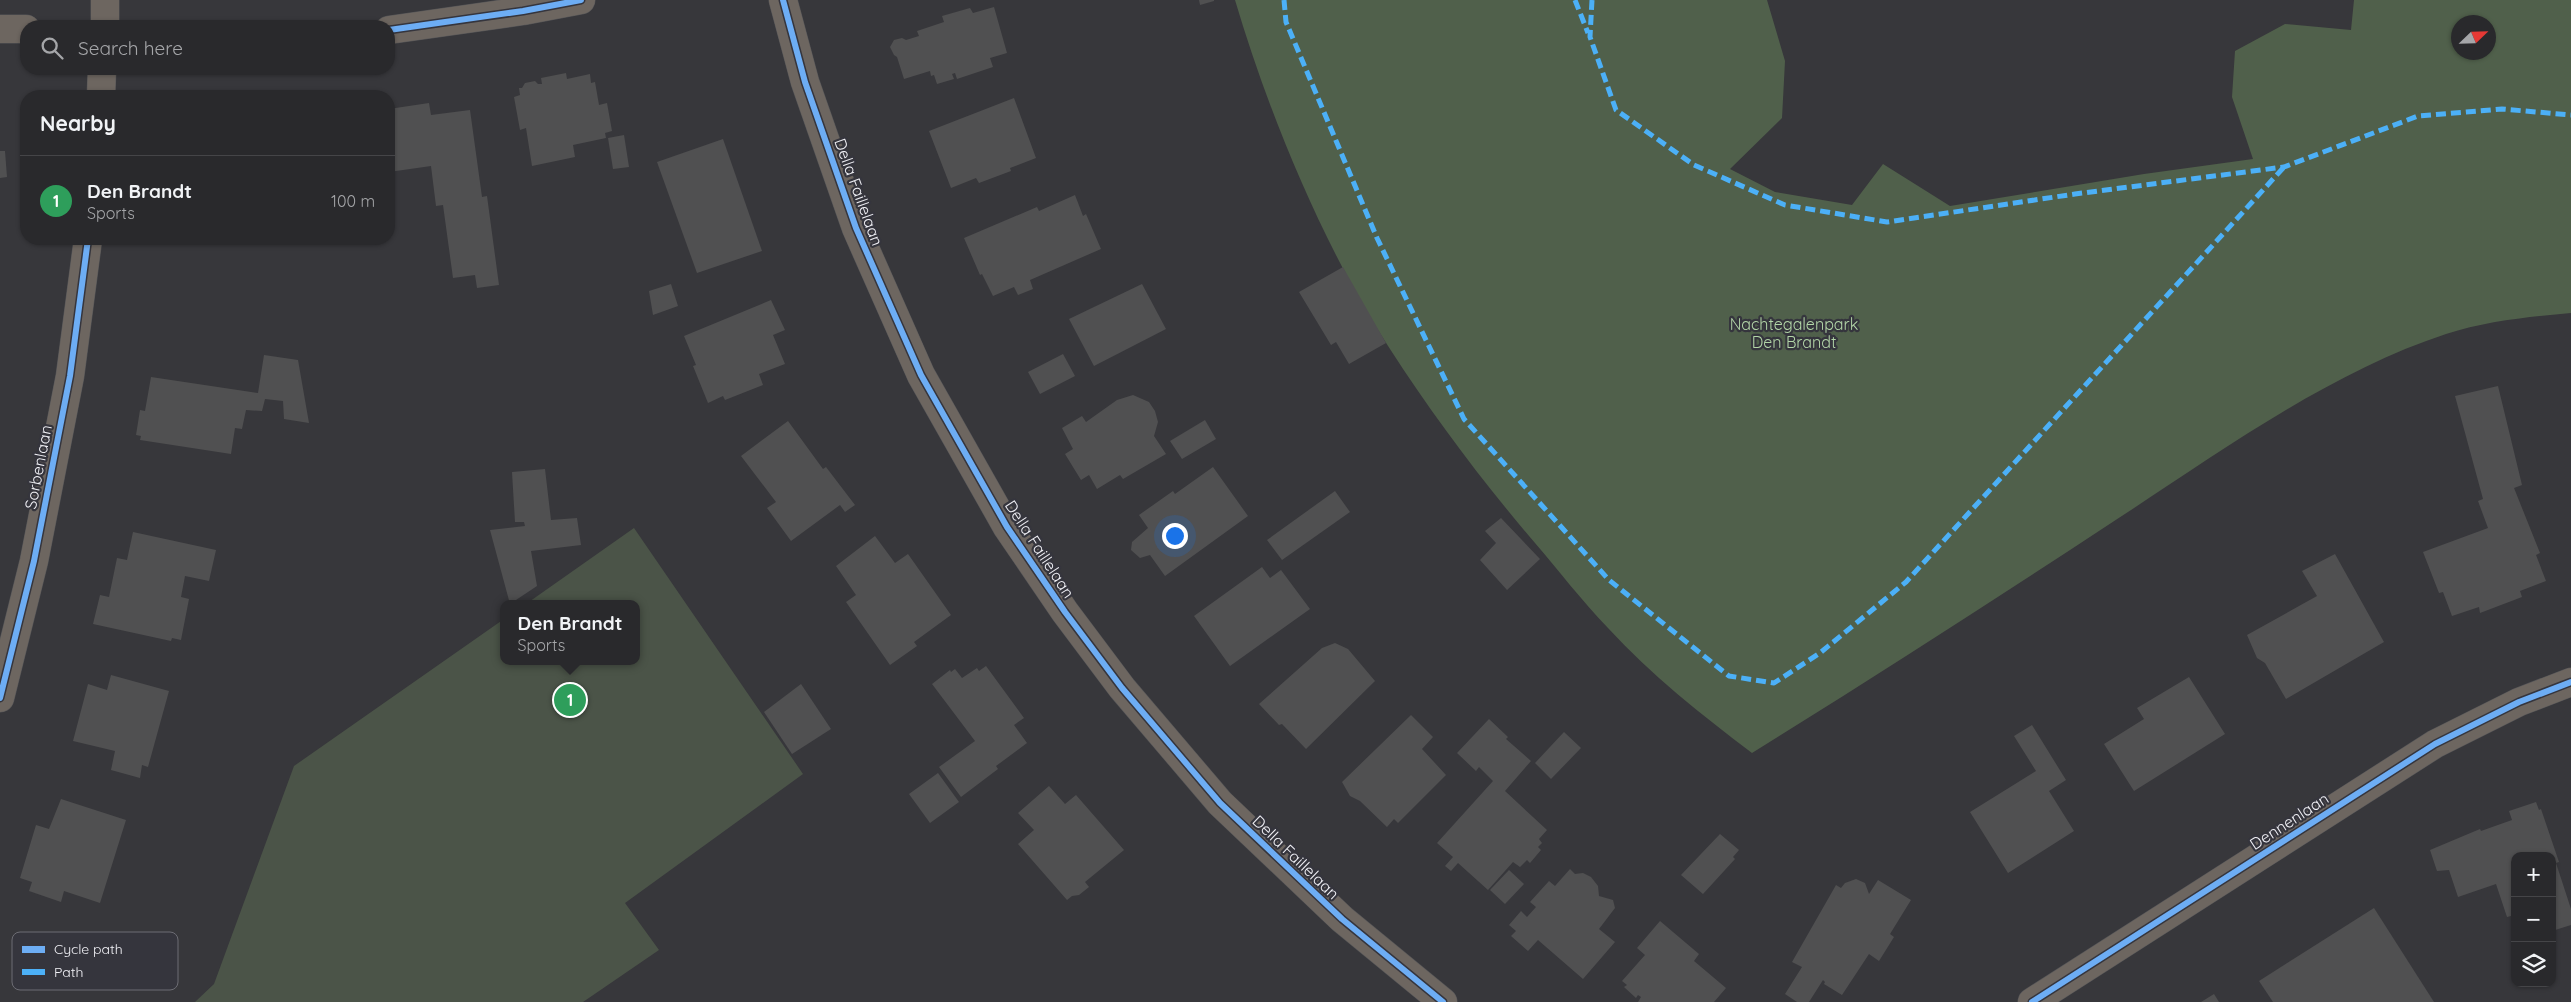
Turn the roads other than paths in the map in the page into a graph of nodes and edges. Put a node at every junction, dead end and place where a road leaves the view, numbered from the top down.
1 (105, 0) edge
2 (581, 0) edge
3 (784, 0) edge
4 (105, 20) edge
5 (0, 29) edge
6 (20, 29) edge
7 (395, 29) edge
8 (102, 75) edge
9 (101, 90) edge
10 (87, 245) edge
11 (2571, 682) edge
12 (0, 698) edge
13 (1443, 1002) edge
14 (2032, 1002) edge

1 - 4 street
2 - 7 street
3 - 13 street, Della Faillelaan
5 - 6 street
8 - 9 street
10 - 12 street, Sorbenlaan
11 - 14 street, Dennenlaan

